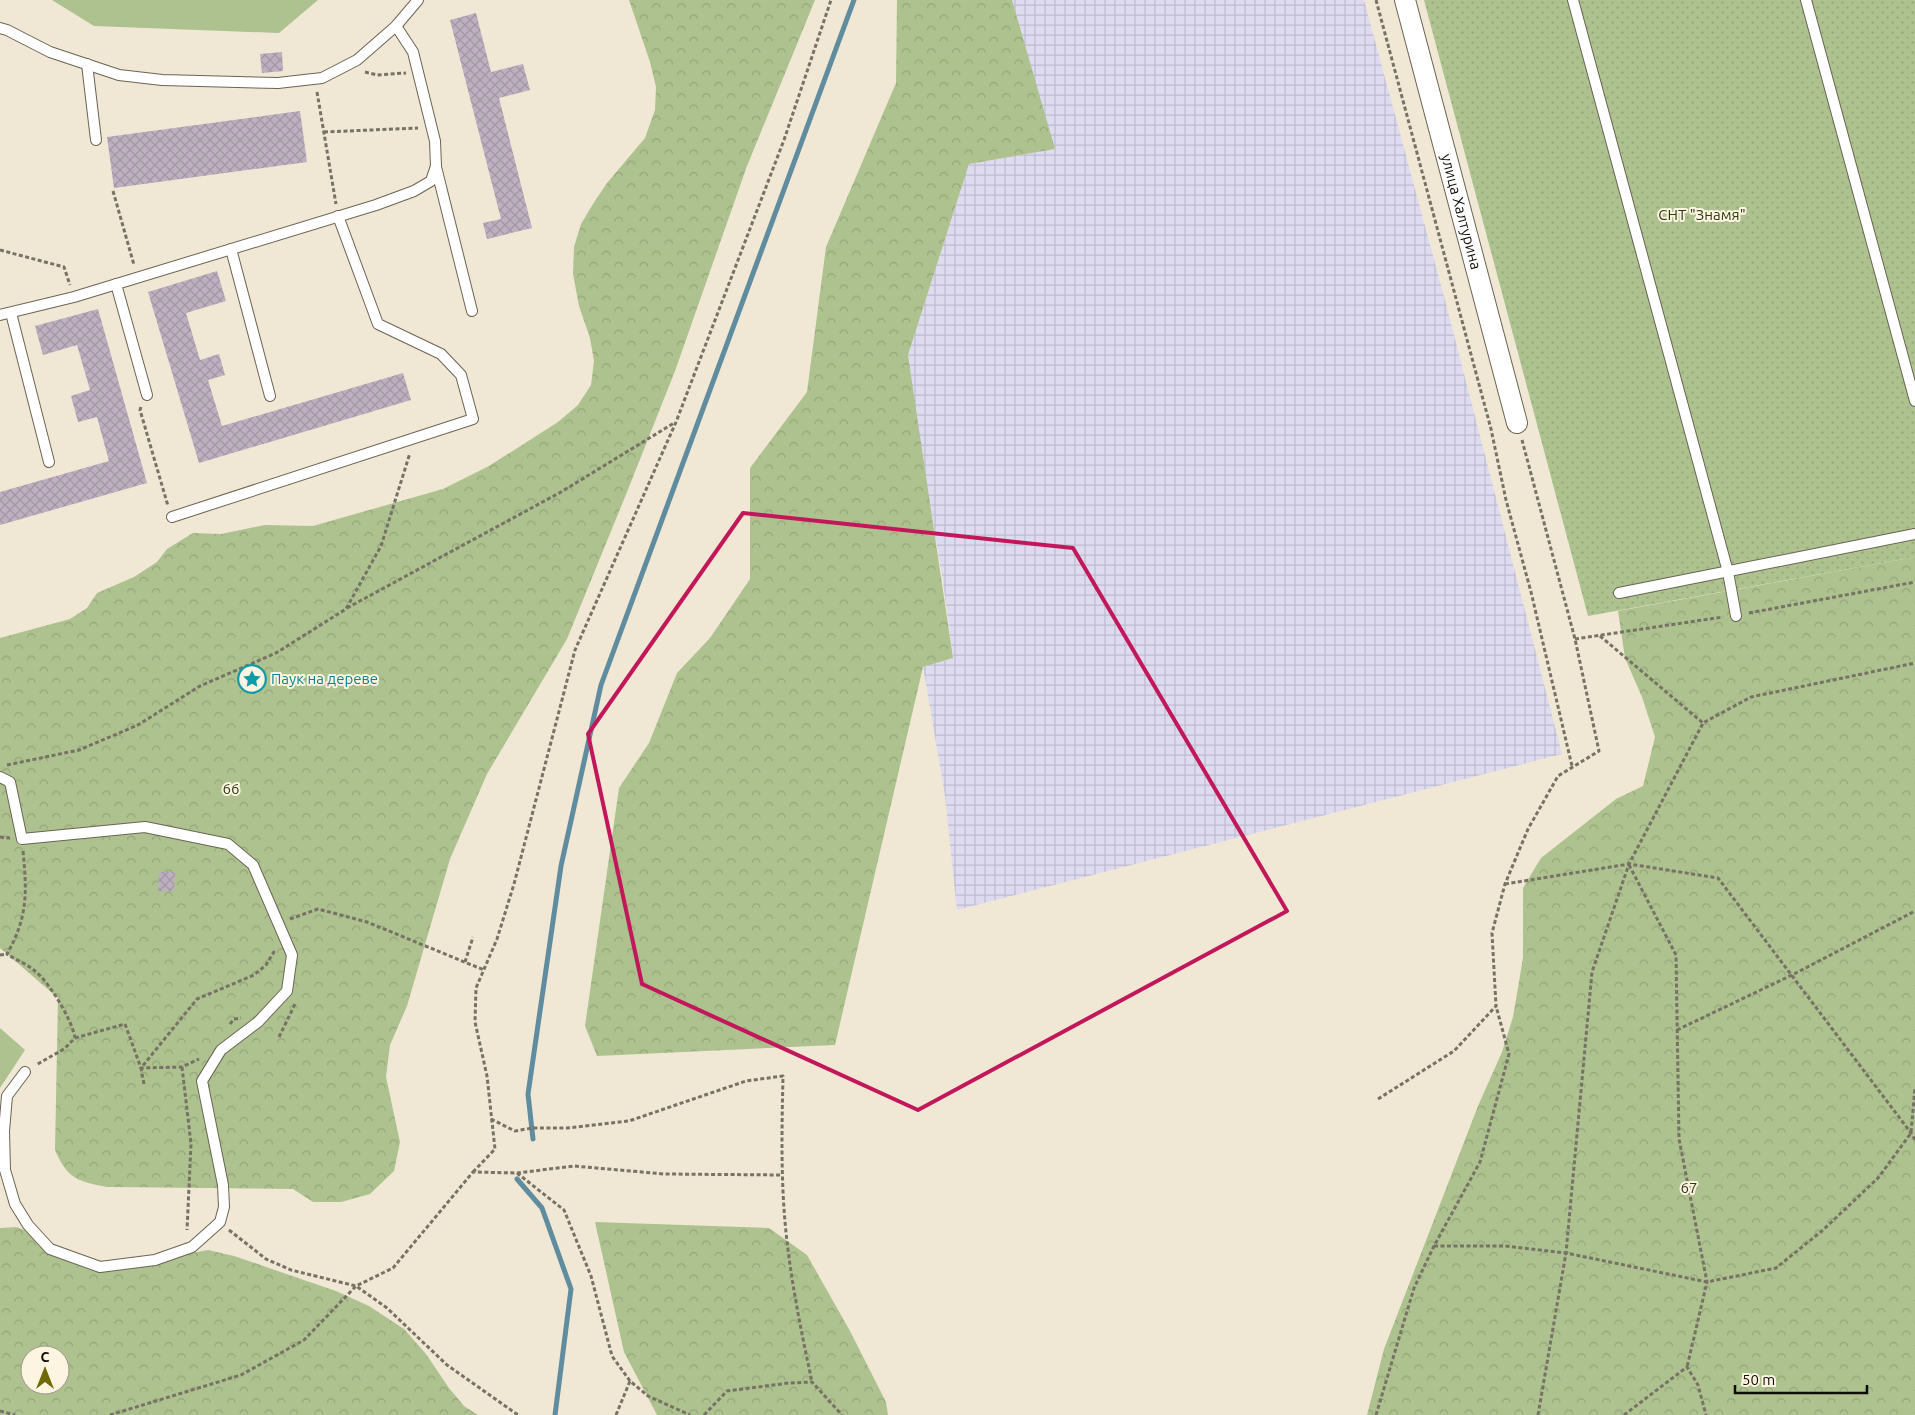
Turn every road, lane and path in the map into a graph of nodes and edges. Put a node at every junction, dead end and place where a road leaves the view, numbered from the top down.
1 (418, 0) edge
2 (831, 0) edge
3 (1376, 0) edge
4 (1405, 0) edge
5 (1573, 0) edge
6 (1806, 0) edge
7 (396, 26) junction
8 (0, 28) edge
9 (86, 64) junction
10 (345, 66) junction
11 (418, 72) junction
12 (314, 79) junction
13 (432, 127) junction
14 (324, 132) junction
15 (96, 140) dead end
16 (436, 166) junction
17 (113, 191) dead end
18 (338, 216) junction
19 (232, 248) junction
20 (0, 250) edge
21 (138, 277) junction
22 (116, 284) junction
23 (74, 297) junction
24 (472, 311) dead end
25 (11, 313) junction
26 (0, 315) edge
27 (147, 395) joint
28 (270, 396) dead end
29 (1915, 401) edge
30 (676, 422) junction
31 (1517, 423) joint
32 (415, 438) junction
33 (49, 462) dead end
34 (172, 516) joint
35 (1915, 534) edge
36 (1728, 572) junction
37 (1619, 593) dead end
38 (346, 609) junction
39 (1736, 616) dead end
40 (1599, 636) dead end
41 (1915, 663) edge
42 (1703, 722) junction
43 (1572, 766) junction
44 (5, 780) edge
45 (22, 839) junction
46 (1629, 864) junction
47 (1505, 884) junction
48 (1915, 910) edge
49 (290, 919) dead end
50 (473, 937) dead end
51 (7, 954) junction
52 (0, 955) edge
53 (465, 962) junction
54 (266, 965) dead end
55 (484, 970) junction
56 (1792, 976) junction
57 (1496, 1006) junction
58 (1677, 1030) junction
59 (74, 1038) junction
60 (141, 1068) junction
61 (25, 1072) joint
62 (144, 1084) dead end
63 (1915, 1086) edge
64 (1378, 1099) dead end
65 (491, 1119) junction
66 (1911, 1133) junction
67 (1915, 1140) edge
68 (473, 1172) junction
69 (517, 1172) junction
70 (782, 1175) junction
71 (220, 1222) junction
72 (187, 1230) dead end
73 (1434, 1246) junction
74 (1566, 1253) junction
75 (1707, 1282) junction
76 (356, 1286) junction
77 (1688, 1367) junction
78 (630, 1381) junction
79 (812, 1382) junction
80 (0, 1411) edge
81 (15, 1415) edge
82 (110, 1415) edge
83 (518, 1415) edge
84 (616, 1415) edge
85 (690, 1415) edge
86 (704, 1415) edge
87 (842, 1415) edge
88 (1376, 1415) edge
89 (1538, 1415) edge
90 (1624, 1415) edge
91 (1706, 1415) edge

1 - 7 lane
2 - 30 path
3 - 43 path
4 - 31 street, улица Халтурина
5 - 36 lane
6 - 29 lane
7 - 10 lane
7 - 11 lane
8 - 9 lane
9 - 12 lane
9 - 15 lane
10 - 11 path
10 - 12 lane
11 - 13 lane
12 - 14 path
13 - 14 path
13 - 16 lane
14 - 18 path
16 - 18 lane
16 - 24 lane
17 - 21 path
18 - 19 lane
18 - 32 lane
19 - 21 lane
19 - 28 lane
20 - 23 path
21 - 22 lane
22 - 23 lane
22 - 27 lane
23 - 25 lane
25 - 26 lane
25 - 33 lane
27 - 34 path
30 - 38 path
30 - 55 path
31 - 43 path
32 - 34 lane
32 - 38 path
35 - 36 lane
36 - 37 lane
36 - 39 lane
38 - 44 path
40 - 42 path
41 - 42 path
42 - 46 path
43 - 47 path
44 - 45 lane
45 - 51 path
45 - 71 lane
46 - 47 path
46 - 56 path
46 - 58 path
46 - 74 path
47 - 57 path
48 - 56 path
49 - 53 path
50 - 53 path
51 - 52 path
51 - 59 path
53 - 55 path
54 - 60 path
55 - 65 path
56 - 58 path
56 - 66 path
57 - 64 path
57 - 73 path
58 - 75 path
59 - 60 path
59 - 61 path
60 - 62 path
60 - 72 path
61 - 71 lane
63 - 66 path
65 - 68 path
65 - 70 path
66 - 67 path
66 - 75 path
68 - 69 path
68 - 76 path
69 - 70 path
69 - 78 path
70 - 79 path
71 - 76 path
73 - 74 path
73 - 88 path
74 - 75 path
74 - 89 path
75 - 77 path
76 - 82 path
76 - 83 path
77 - 90 path
77 - 91 path
78 - 84 path
78 - 85 path
79 - 86 path
79 - 87 path
80 - 81 path

